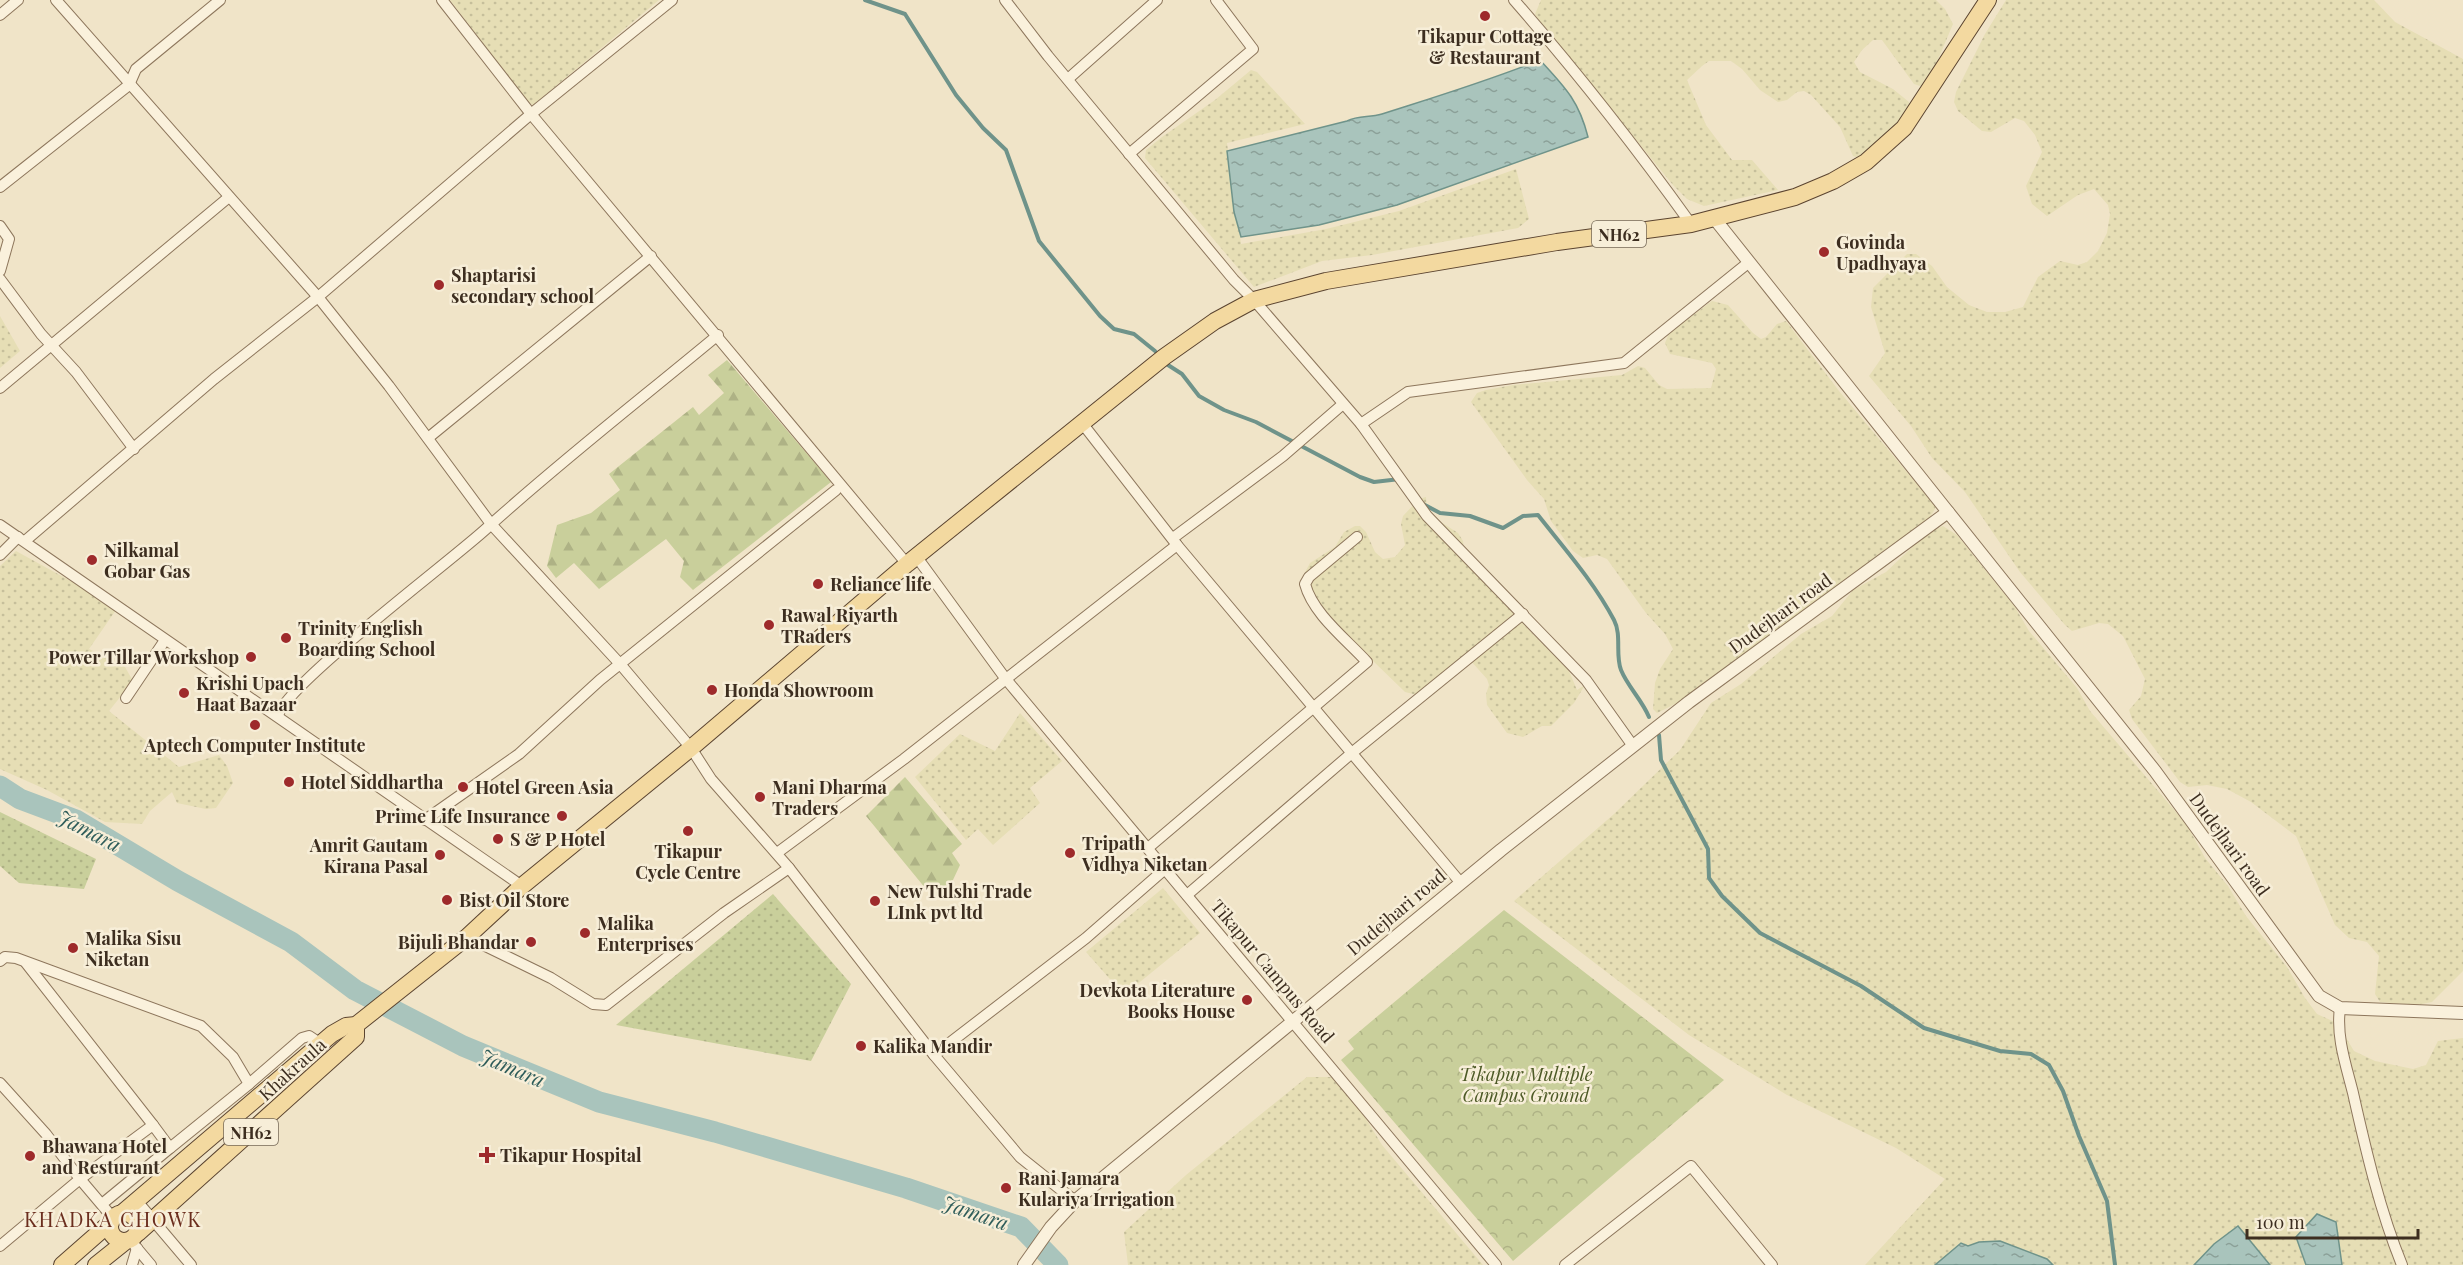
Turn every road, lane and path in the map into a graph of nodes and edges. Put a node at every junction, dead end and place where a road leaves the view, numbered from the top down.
1 (18, 0) edge
2 (56, 0) edge
3 (220, 0) edge
4 (442, 0) edge
5 (672, 0) edge
6 (1005, 0) edge
7 (1157, 0) edge
8 (1216, 0) edge
9 (1514, 0) edge
10 (1988, 0) edge
11 (0, 15) edge
12 (1068, 79) junction
13 (129, 84) junction
14 (531, 114) junction
15 (1129, 154) junction
16 (0, 187) edge
17 (229, 197) junction
18 (1714, 218) junction
19 (1691, 224) junction
20 (0, 226) edge
21 (651, 256) junction
22 (1748, 263) junction
23 (0, 271) edge
24 (0, 279) edge
25 (318, 297) junction
26 (1254, 300) junction
27 (717, 335) junction
28 (50, 346) junction
29 (0, 388) edge
30 (1343, 404) junction
31 (1082, 423) junction
32 (1361, 424) junction
33 (428, 438) junction
34 (134, 449) junction
35 (836, 490) dead end
36 (1948, 512) junction
37 (491, 524) junction
38 (0, 525) edge
39 (1357, 537) dead end
40 (21, 539) junction
41 (1175, 542) junction
42 (0, 555) edge
43 (911, 560) junction
44 (1523, 614) junction
45 (165, 640) junction
46 (621, 665) junction
47 (1005, 678) junction
48 (126, 698) dead end
49 (1313, 706) junction
50 (278, 716) junction
51 (1632, 746) junction
52 (691, 748) junction
53 (1353, 752) junction
54 (425, 820) junction
55 (1148, 848) junction
56 (777, 853) junction
57 (789, 868) junction
58 (1165, 869) junction
59 (1460, 882) junction
60 (522, 886) junction
61 (1187, 895) junction
62 (467, 937) junction
63 (0, 961) edge
64 (26, 963) junction
65 (2340, 1008) junction
66 (2463, 1013) edge
67 (1294, 1021) junction
68 (360, 1023) junction
69 (321, 1044) junction
70 (934, 1055) junction
71 (0, 1083) edge
72 (249, 1084) junction
73 (153, 1125) junction
74 (170, 1148) junction
75 (81, 1179) junction
76 (136, 1200) junction
77 (1075, 1201) junction
78 (102, 1204) junction
79 (116, 1218) junction
80 (153, 1221) junction
81 (133, 1240) junction
82 (0, 1246) edge
83 (1027, 1263) edge
84 (62, 1265) edge
85 (96, 1265) edge
86 (132, 1265) edge
87 (151, 1265) edge
88 (191, 1265) edge
89 (1496, 1265) edge
90 (1565, 1265) edge
91 (1772, 1265) edge
92 (2402, 1265) edge

1 - 11 street
2 - 13 street
3 - 13 street
4 - 14 street, Tikapur Campus Road
5 - 14 street
6 - 12 street
7 - 12 street
8 - 15 street
9 - 19 street
10 - 18 main road, NH62
12 - 15 street
13 - 16 street
13 - 17 street
14 - 21 street, Tikapur Campus Road
14 - 25 street
15 - 26 street
17 - 25 street
17 - 28 street
18 - 19 main road, NH62
18 - 22 street
19 - 26 main road, NH62
20 - 23 street
21 - 27 street, Tikapur Campus Road
21 - 33 street
22 - 32 street
22 - 36 street
24 - 28 street
25 - 33 street
25 - 34 street
26 - 30 street
26 - 31 main road, NH62
27 - 37 street
27 - 43 street, Tikapur Campus Road
28 - 29 street
28 - 34 street
30 - 32 street
30 - 41 street
31 - 41 street
31 - 43 main road, NH62
32 - 44 street
33 - 37 street
34 - 40 street
35 - 46 street
36 - 51 street, Dudejhari road
36 - 65 street, Dudejhari road
37 - 46 street
37 - 50 street
38 - 40 street
39 - 49 street
40 - 42 street
40 - 45 street
41 - 47 street
41 - 49 street
43 - 47 street, Tikapur Campus Road
43 - 52 main road, NH62
44 - 51 street
44 - 53 street
45 - 48 street
45 - 50 street
46 - 52 street
46 - 54 street
47 - 55 street, Tikapur Campus Road
47 - 56 street
49 - 53 street
49 - 55 street
50 - 54 street
51 - 59 street, Dudejhari road
52 - 56 street
52 - 60 main road, NH62
53 - 59 street
53 - 61 street
54 - 60 street
55 - 58 street, Tikapur Campus Road
56 - 57 street
57 - 62 street
57 - 70 street
58 - 61 street, Tikapur Campus Road
58 - 70 street
59 - 67 street, Dudejhari road
60 - 62 main road, NH62
61 - 67 street, Tikapur Campus Road
62 - 68 main road, NH62
63 - 64 street
64 - 72 street
64 - 73 street
65 - 66 street
65 - 92 street
67 - 77 street, Dudejhari road
67 - 89 street, Tikapur Campus Road
68 - 69 main road, Khakraula / NH62
68 - 80 main road, Khakraula / NH62
69 - 72 street
69 - 76 main road, Khakraula / NH62
70 - 77 street
71 - 75 street
72 - 74 street
73 - 74 street
73 - 75 street
74 - 78 street
75 - 78 street
75 - 82 street
76 - 79 main road, Khakraula / NH62
76 - 80 street
77 - 83 street, Dudejhari road
78 - 79 street
79 - 81 main road
79 - 81 main road
79 - 84 main road, NH62
80 - 81 main road, Khakraula / NH62
80 - 88 street
81 - 85 main road, NH62
81 - 86 street
81 - 87 street
90 - 91 street

